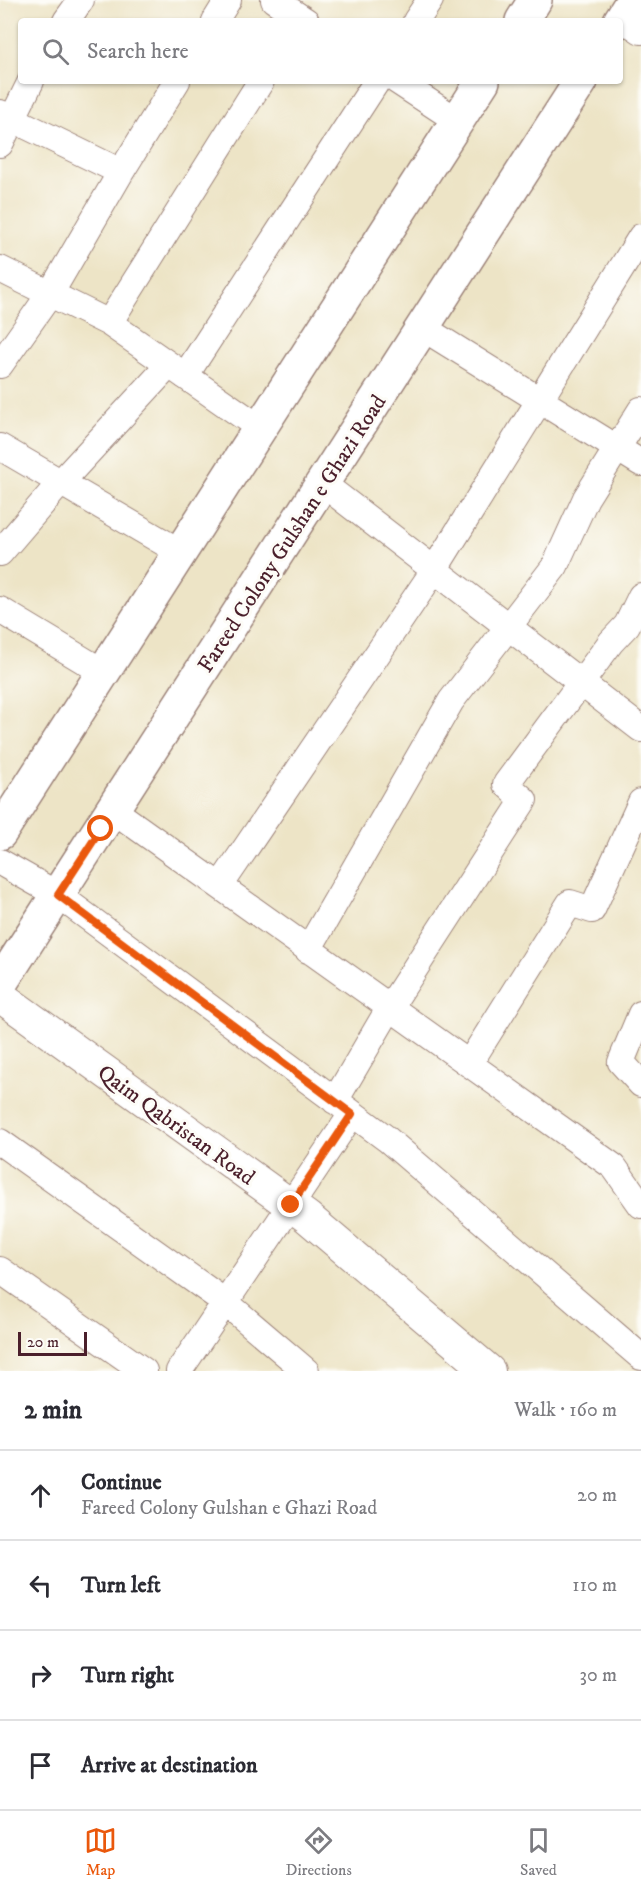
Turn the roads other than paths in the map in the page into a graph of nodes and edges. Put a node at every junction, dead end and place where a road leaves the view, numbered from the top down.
1 (81, 0) edge
2 (228, 0) edge
3 (274, 0) edge
4 (430, 0) edge
5 (535, 0) edge
6 (304, 15) edge
7 (68, 18) edge
8 (217, 18) edge
9 (418, 18) edge
10 (524, 18) edge
11 (30, 84) edge
12 (175, 84) edge
13 (259, 84) edge
14 (375, 84) edge
15 (402, 84) edge
16 (481, 84) edge
17 (579, 84) edge
18 (6, 117) edge
19 (458, 121) junction
20 (0, 144) edge
21 (121, 172) junction
22 (641, 237) edge
23 (0, 269) edge
24 (50, 294) junction
25 (108, 323) junction
26 (423, 328) junction
27 (0, 365) edge
28 (177, 371) junction
29 (539, 401) junction
30 (641, 410) edge
31 (260, 428) junction
32 (0, 447) edge
33 (616, 448) junction
34 (641, 463) edge
35 (60, 483) junction
36 (323, 484) junction
37 (180, 552) junction
38 (0, 553) edge
39 (434, 570) junction
40 (641, 596) edge
41 (0, 610) edge
42 (509, 627) junction
43 (103, 672) junction
44 (581, 683) junction
45 (641, 729) edge
46 (113, 810) junction
47 (639, 811) edge
48 (0, 832) edge
49 (0, 862) edge
50 (220, 886) junction
51 (58, 895) junction
52 (308, 950) junction
53 (0, 984) edge
54 (0, 996) edge
55 (390, 1007) junction
56 (641, 1014) edge
57 (469, 1064) junction
58 (641, 1084) edge
59 (344, 1107) junction
60 (0, 1142) edge
61 (291, 1205) junction
62 (641, 1205) edge
63 (0, 1270) edge
64 (225, 1302) junction
65 (641, 1357) edge
66 (144, 1371) edge
67 (179, 1371) edge
68 (306, 1371) edge
69 (489, 1371) edge

1 - 7 street
2 - 8 street
3 - 6 street
4 - 9 street
5 - 10 main road
11 - 18 street
12 - 21 street
13 - 25 street
14 - 28 street
15 - 19 street
16 - 19 main road
17 - 26 main road, Fareed Colony Gulshan e Ghazi Road
18 - 20 street
18 - 21 street
19 - 31 main road
21 - 24 street
22 - 29 street
23 - 24 street
24 - 25 street
24 - 27 street
25 - 28 street
26 - 29 street
26 - 36 main road, Fareed Colony Gulshan e Ghazi Road
28 - 31 street
28 - 35 street
29 - 33 street
29 - 39 street
30 - 33 street
31 - 37 main road
32 - 35 street
33 - 34 street
33 - 42 street
35 - 37 street
35 - 38 street
36 - 39 street
36 - 46 main road, Fareed Colony Gulshan e Ghazi Road
37 - 43 main road
39 - 42 street
39 - 50 street
40 - 44 street
41 - 43 street
42 - 44 street
42 - 52 street
43 - 48 main road
44 - 45 street
44 - 55 street
46 - 50 street
46 - 51 main road, Fareed Colony Gulshan e Ghazi Road
47 - 57 street
49 - 51 street
50 - 52 street
51 - 53 main road, Fareed Colony Gulshan e Ghazi Road
51 - 59 street
52 - 55 street
54 - 61 street, Qaim Qabristan Road
55 - 57 street
55 - 59 street
56 - 58 street
57 - 62 street
59 - 61 street
59 - 65 street
60 - 64 street
61 - 64 street
61 - 69 street, Qaim Qabristan Road
63 - 66 street
64 - 67 street
64 - 68 street

